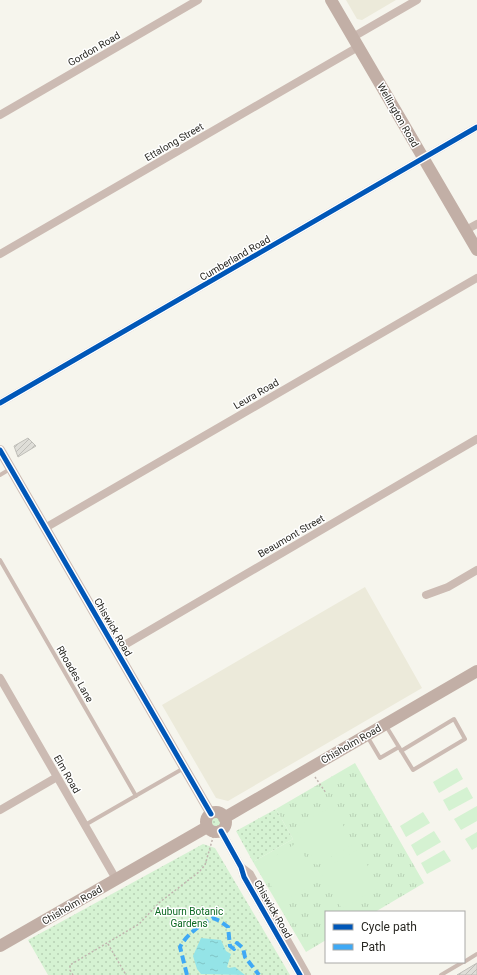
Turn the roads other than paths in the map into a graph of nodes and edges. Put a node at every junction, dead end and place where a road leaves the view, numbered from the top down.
1 (198, 0) edge
2 (332, 0) edge
3 (417, 0) edge
4 (356, 42) junction
5 (0, 114) edge
6 (477, 127) edge
7 (424, 158) junction
8 (477, 224) edge
9 (466, 230) junction
10 (477, 250) edge
11 (0, 254) edge
12 (477, 278) edge
13 (0, 403) edge
14 (477, 439) edge
15 (0, 450) edge
16 (11, 468) junction
17 (0, 475) edge
18 (45, 528) junction
19 (0, 560) edge
20 (477, 570) edge
21 (426, 595) dead end
22 (116, 650) junction
23 (477, 671) edge
24 (0, 678) edge
25 (385, 725) junction
26 (367, 735) junction
27 (400, 749) junction
28 (184, 768) junction
29 (57, 777) junction
30 (136, 796) junction
31 (0, 810) edge
32 (211, 814) junction
33 (224, 818) junction
34 (85, 825) junction
35 (214, 830) junction
36 (241, 867) junction
37 (116, 879) junction
38 (0, 946) edge
39 (477, 954) edge
40 (465, 961) edge
41 (462, 963) edge
42 (300, 975) edge
43 (307, 975) edge
44 (441, 975) edge

1 - 5 street, Gordon Road
2 - 4 main road, Wellington Road
3 - 4 street, Ettalong Street
4 - 7 main road, Wellington Road
4 - 11 street, Ettalong Street
6 - 7 street, Cumberland Road
7 - 9 main road, Wellington Road
7 - 13 street, Cumberland Road
8 - 9 street
9 - 10 main road, Wellington Road
12 - 18 street, Leura Road
14 - 22 street, Beaumont Street
15 - 16 street, Chiswick Road
16 - 17 lane
16 - 18 street, Chiswick Road
18 - 22 street, Chiswick Road
19 - 30 lane, Rhoades Lane
20 - 21 street
22 - 28 street, Chiswick Road
23 - 25 main road, Chisholm Road
24 - 29 street, Elm Road
25 - 26 main road, Chisholm Road
25 - 27 lane
26 - 27 lane
26 - 33 main road, Chisholm Road
27 - 27 lane
28 - 30 lane
28 - 32 street, Chiswick Road
29 - 31 street
29 - 34 street, Elm Road
30 - 34 lane
32 - 33 main road
32 - 35 main road
33 - 35 main road
34 - 37 street, Elm Road
35 - 36 street, Chiswick Road
35 - 37 main road, Chisholm Road
36 - 42 street, Chiswick Road
36 - 43 street, Chiswick Road
37 - 38 main road, Chisholm Road
39 - 40 lane
41 - 44 lane

